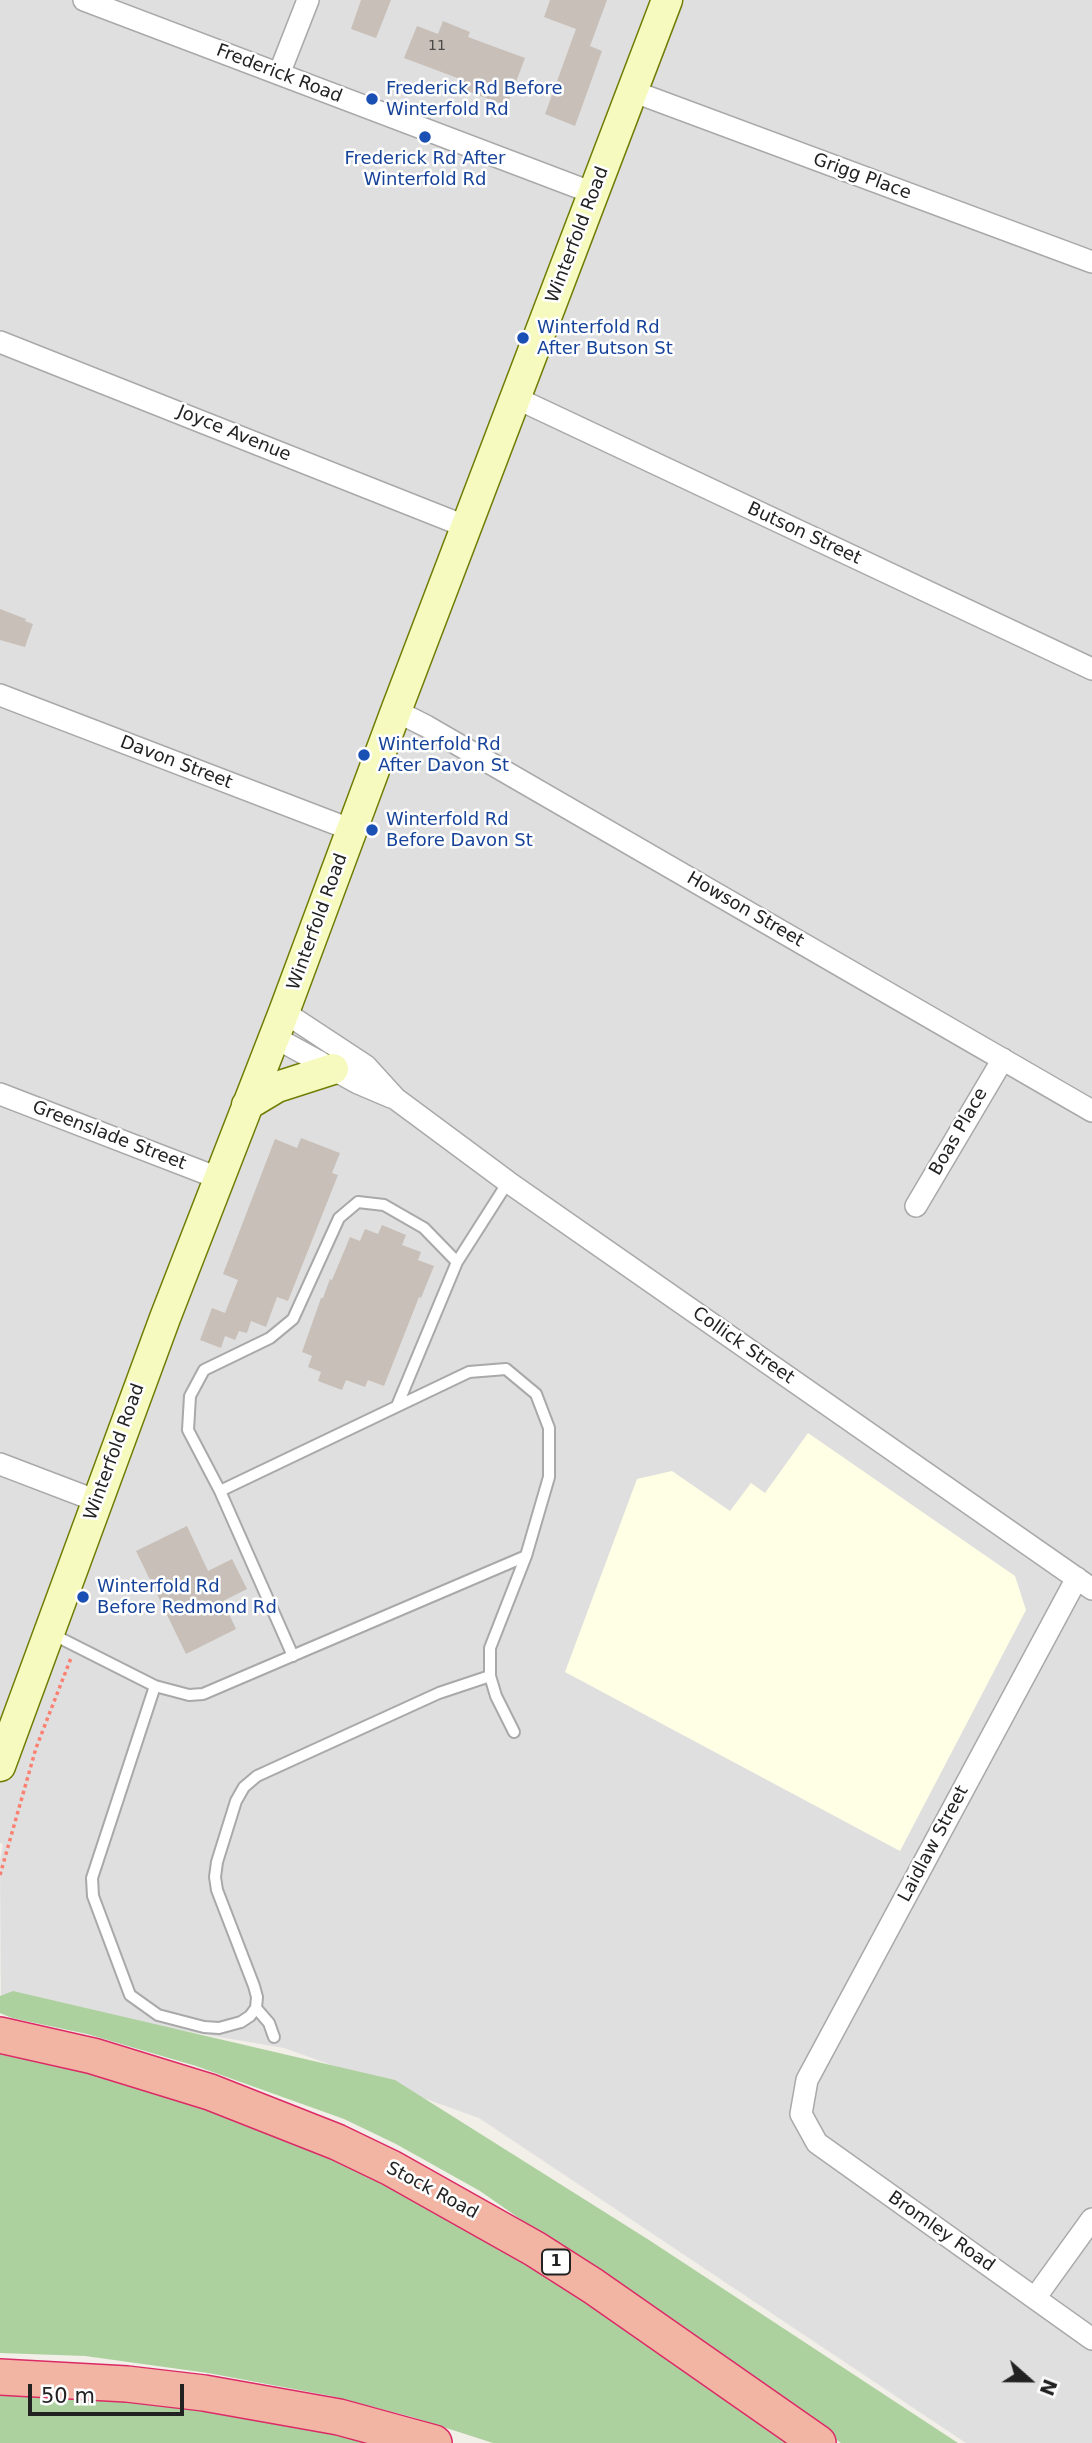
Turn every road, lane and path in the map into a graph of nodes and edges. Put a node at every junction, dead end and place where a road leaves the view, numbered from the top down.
1 (83, 0) edge
2 (307, 0) edge
3 (667, 0) edge
4 (279, 74) junction
5 (632, 91) junction
6 (593, 193) junction
7 (1092, 262) edge
8 (0, 342) edge
9 (516, 398) junction
10 (467, 527) junction
11 (1092, 669) edge
12 (0, 695) edge
13 (396, 711) junction
14 (352, 830) junction
15 (279, 1025) junction
16 (1003, 1059) junction
17 (333, 1069) junction
18 (0, 1094) edge
19 (396, 1099) junction
20 (247, 1105) junction
21 (1092, 1111) edge
22 (218, 1178) junction
23 (508, 1182) junction
24 (916, 1206) dead end
25 (457, 1262) junction
26 (397, 1406) junction
27 (0, 1464) edge
28 (220, 1491) junction
29 (97, 1500) junction
30 (526, 1556) junction
31 (1084, 1583) edge
32 (63, 1639) junction
33 (293, 1656) junction
34 (490, 1676) junction
35 (155, 1686) junction
36 (514, 1732) dead end
37 (0, 1766) edge
38 (0, 1875) edge
39 (256, 2008) junction
40 (1, 2034) edge
41 (274, 2037) dead end
42 (801, 2114) joint
43 (1092, 2219) edge
44 (1035, 2298) junction
45 (1092, 2339) edge
46 (0, 2377) edge
47 (434, 2443) edge
48 (818, 2443) edge

1 - 4 street, Frederick Road
2 - 4 street
3 - 5 main road, Winterfold Road
4 - 6 street, Frederick Road
5 - 6 main road, Winterfold Road
5 - 7 street, Grigg Place
6 - 9 main road, Winterfold Road
8 - 10 street, Joyce Avenue
9 - 10 main road, Winterfold Road
9 - 11 street, Butson Street
10 - 13 main road, Winterfold Road
12 - 14 street, Davon Street
13 - 14 main road, Winterfold Road
13 - 16 street, Howson Street
14 - 15 main road, Winterfold Road
15 - 17 street, Collick Street
15 - 19 street, Collick Street
15 - 20 main road, Winterfold Road
16 - 21 street, Howson Street
16 - 24 street, Boas Place
17 - 19 street, Collick Street
17 - 20 main road
18 - 22 street, Greenslade Street
19 - 23 street, Collick Street
20 - 22 main road, Winterfold Road
22 - 29 main road, Winterfold Road
23 - 25 lane
23 - 31 street, Collick Street
25 - 26 lane
25 - 28 lane
26 - 28 lane
26 - 30 lane
27 - 29 street
28 - 33 lane
29 - 32 main road, Winterfold Road
30 - 33 lane
30 - 34 lane
31 - 42 street, Laidlaw Street
32 - 35 lane
32 - 37 main road, Winterfold Road
32 - 38 path
33 - 35 lane
34 - 36 lane
34 - 39 lane
35 - 39 lane
39 - 41 lane
40 - 48 highway, Stock Road / 1
42 - 44 street, Bromley Road
43 - 44 street
44 - 45 street, Bromley Road
46 - 47 highway

